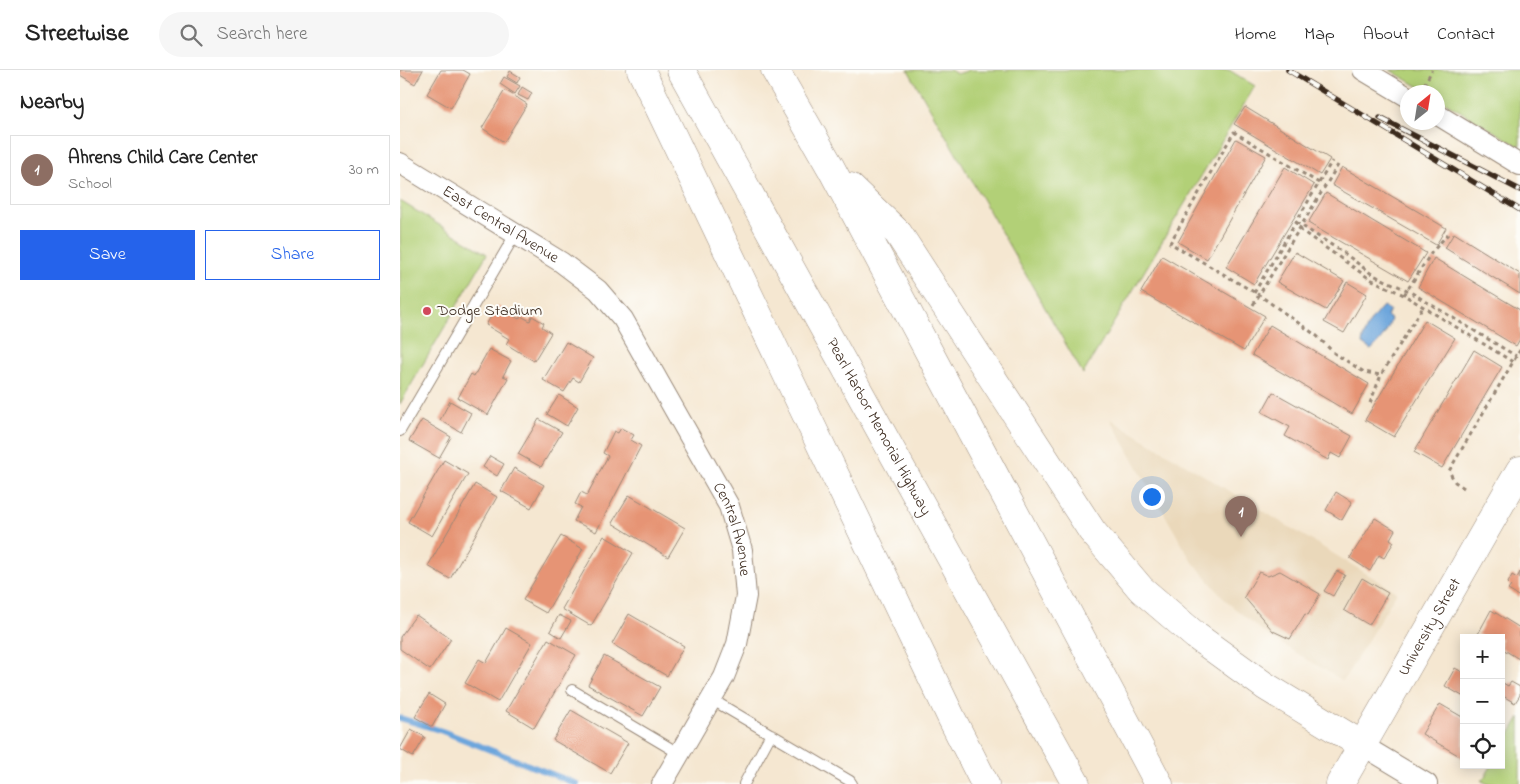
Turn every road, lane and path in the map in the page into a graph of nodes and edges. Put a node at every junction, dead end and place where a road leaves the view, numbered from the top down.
1 (641, 70) edge
2 (681, 70) edge
3 (775, 70) edge
4 (1363, 70) edge
5 (1432, 70) edge
6 (1424, 85) edge
7 (1400, 92) edge
8 (1445, 119) edge
9 (1332, 161) dead end
10 (400, 163) edge
11 (1338, 165) dead end
12 (1520, 165) edge
13 (831, 168) junction
14 (1319, 183) junction
15 (1296, 222) junction
16 (1301, 227) junction
17 (516, 233) junction
18 (1448, 234) dead end
19 (598, 290) joint
20 (1407, 290) junction
21 (1254, 293) junction
22 (1259, 295) junction
23 (1404, 295) junction
24 (1253, 305) dead end
25 (1423, 307) junction
26 (1520, 350) edge
27 (1515, 359) junction
28 (1520, 363) edge
29 (1381, 375) junction
30 (1370, 403) dead end
31 (400, 430) edge
32 (1520, 470) edge
33 (1464, 488) dead end
34 (572, 690) dead end
35 (711, 699) junction
36 (771, 734) junction
37 (1362, 745) junction
38 (680, 754) junction
39 (662, 784) edge
40 (744, 784) edge
41 (852, 784) edge
42 (985, 784) edge
43 (1076, 784) edge
44 (1159, 784) edge
45 (1340, 784) edge
46 (1427, 784) edge

1 - 42 main road
2 - 43 main road, Pearl Harbor Memorial Highway
3 - 13 main road
4 - 7 street
5 - 6 path
8 - 12 street
9 - 14 path
10 - 17 street, East Central Avenue
11 - 16 path
13 - 37 main road
13 - 44 main road
14 - 15 path
14 - 21 path
15 - 16 path
15 - 21 path
16 - 20 path
16 - 22 path
16 - 23 path
17 - 19 street, East Central Avenue
17 - 31 lane
18 - 20 path
19 - 35 street, Central Avenue
20 - 23 path
20 - 27 path
21 - 22 path
22 - 24 path
22 - 29 path
23 - 25 path
25 - 27 path
25 - 29 path
26 - 27 path
27 - 28 path
27 - 33 path
29 - 30 path
32 - 37 main road, University Street
34 - 38 lane
35 - 36 lane
35 - 38 street, Central Avenue
36 - 40 lane
36 - 41 lane
37 - 45 main road, University Street
37 - 46 street
38 - 39 street, Central Avenue

